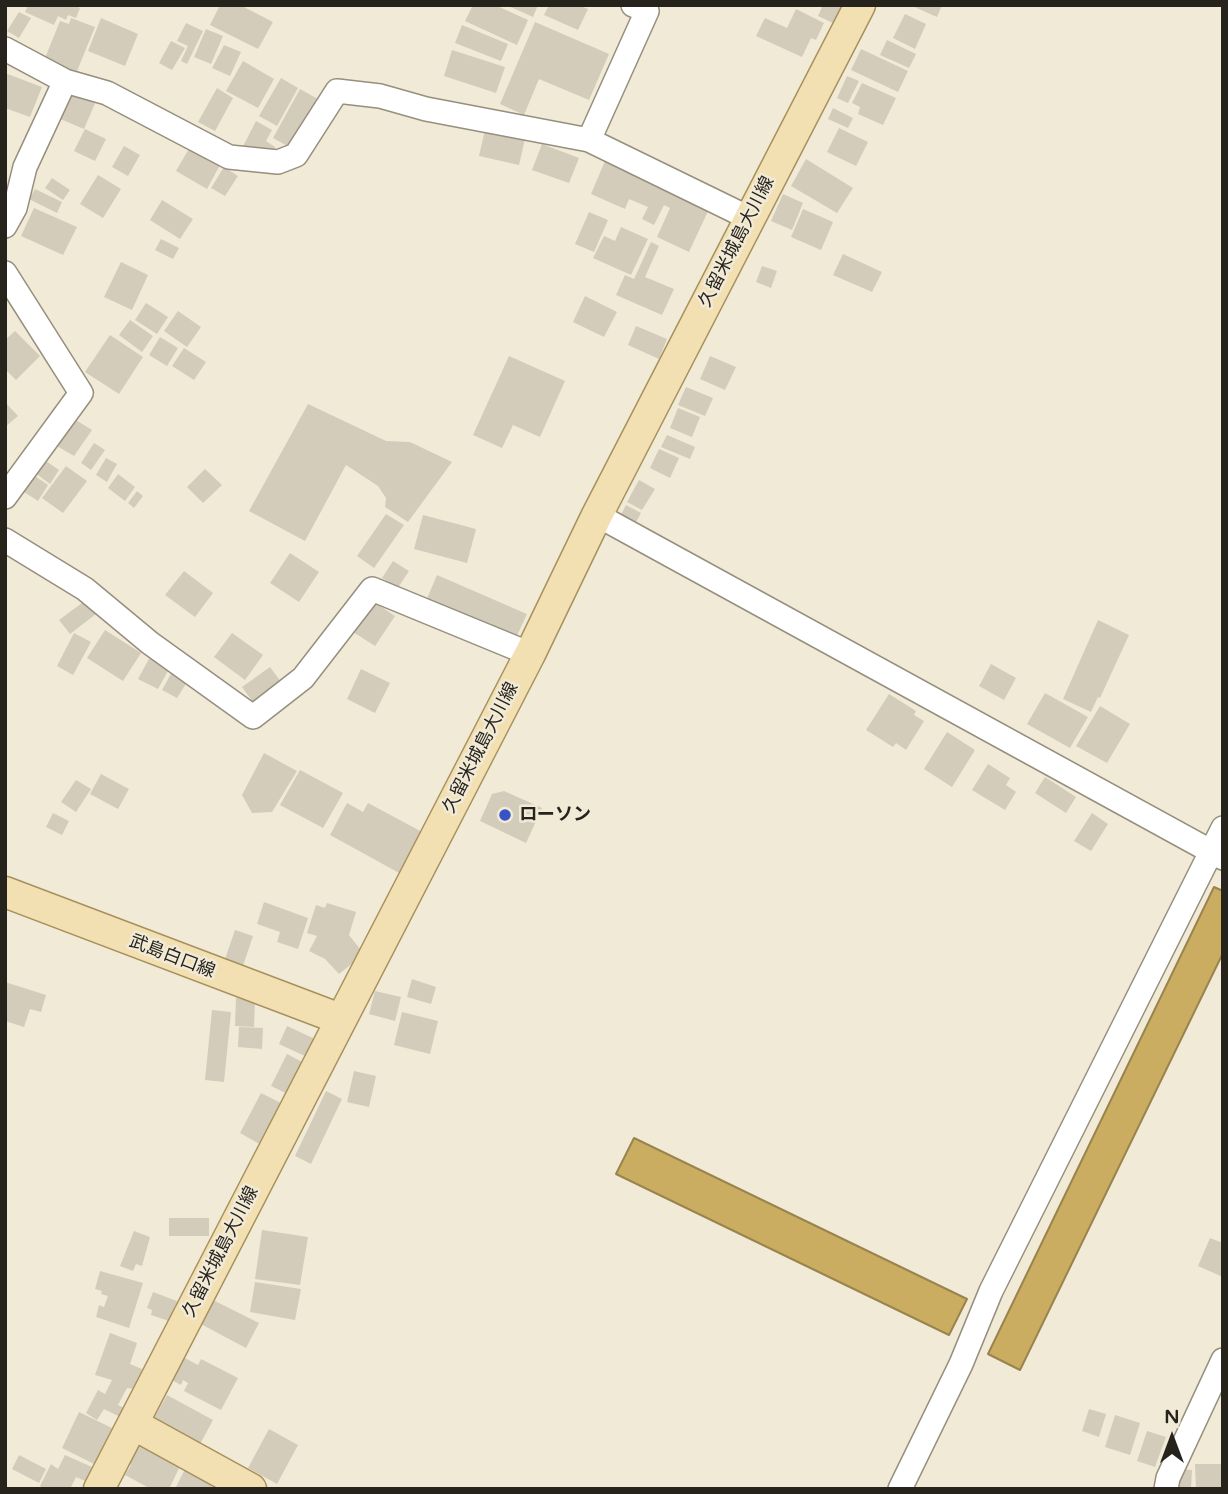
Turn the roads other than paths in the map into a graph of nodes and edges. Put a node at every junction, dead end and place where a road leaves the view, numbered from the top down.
1 (860, 5) edge
2 (644, 7) edge
3 (5, 49) edge
4 (65, 81) junction
5 (589, 140) junction
6 (749, 218) junction
7 (5, 226) edge
8 (5, 274) edge
9 (5, 498) edge
10 (597, 515) junction
11 (5, 540) edge
12 (530, 654) junction
13 (1223, 828) edge
14 (1217, 855) edge
15 (5, 892) edge
16 (340, 1019) junction
17 (1223, 1360) edge
18 (133, 1424) junction
19 (99, 1489) edge
20 (251, 1489) edge
21 (900, 1489) edge
22 (1166, 1489) edge

1 - 6 main road, 久留米城島大川線
2 - 5 street
3 - 4 street
4 - 5 street
4 - 7 street
5 - 6 street
6 - 10 main road, 久留米城島大川線
8 - 9 street
10 - 12 main road, 久留米城島大川線
10 - 14 street
11 - 12 street
12 - 16 main road, 久留米城島大川線
13 - 14 street
14 - 21 street
15 - 16 main road, 武島白口線
16 - 18 main road, 久留米城島大川線
17 - 22 street
18 - 19 main road, 久留米城島大川線
18 - 20 main road

